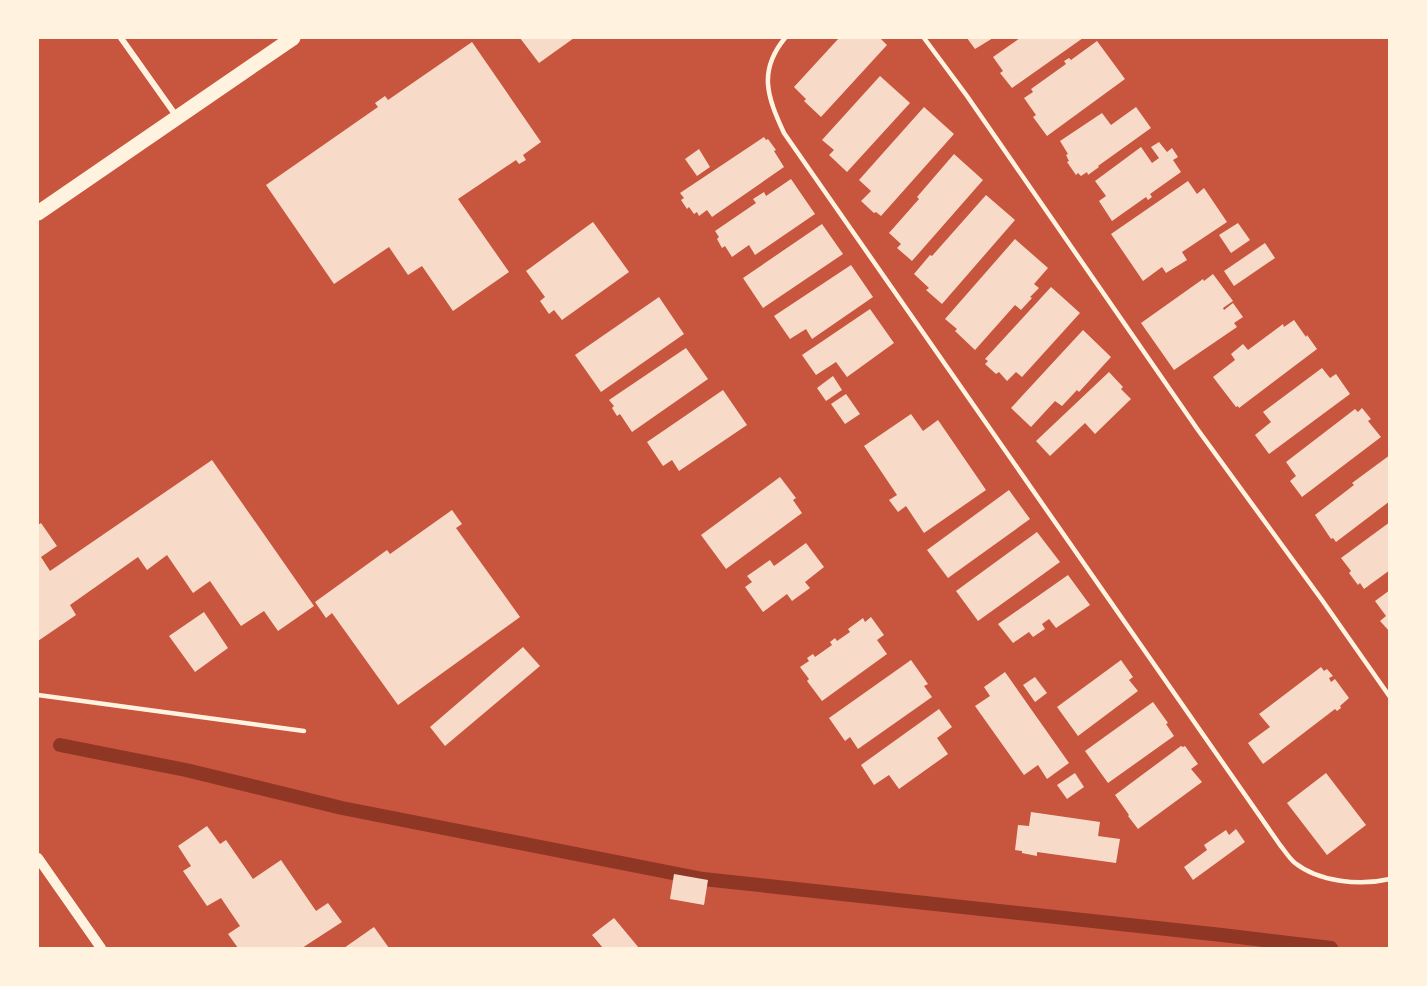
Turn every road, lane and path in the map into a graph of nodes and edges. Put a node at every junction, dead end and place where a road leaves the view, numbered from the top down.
1 (121, 38) edge
2 (293, 38) edge
3 (785, 38) edge
4 (924, 38) edge
5 (177, 117) junction
6 (38, 213) edge
7 (38, 696) edge
8 (1389, 698) edge
9 (304, 731) dead end
10 (38, 858) edge
11 (1389, 879) edge
12 (101, 948) edge

1 - 5 street
2 - 5 main road
3 - 11 lane
4 - 8 lane
5 - 6 main road
7 - 9 lane
10 - 12 street

